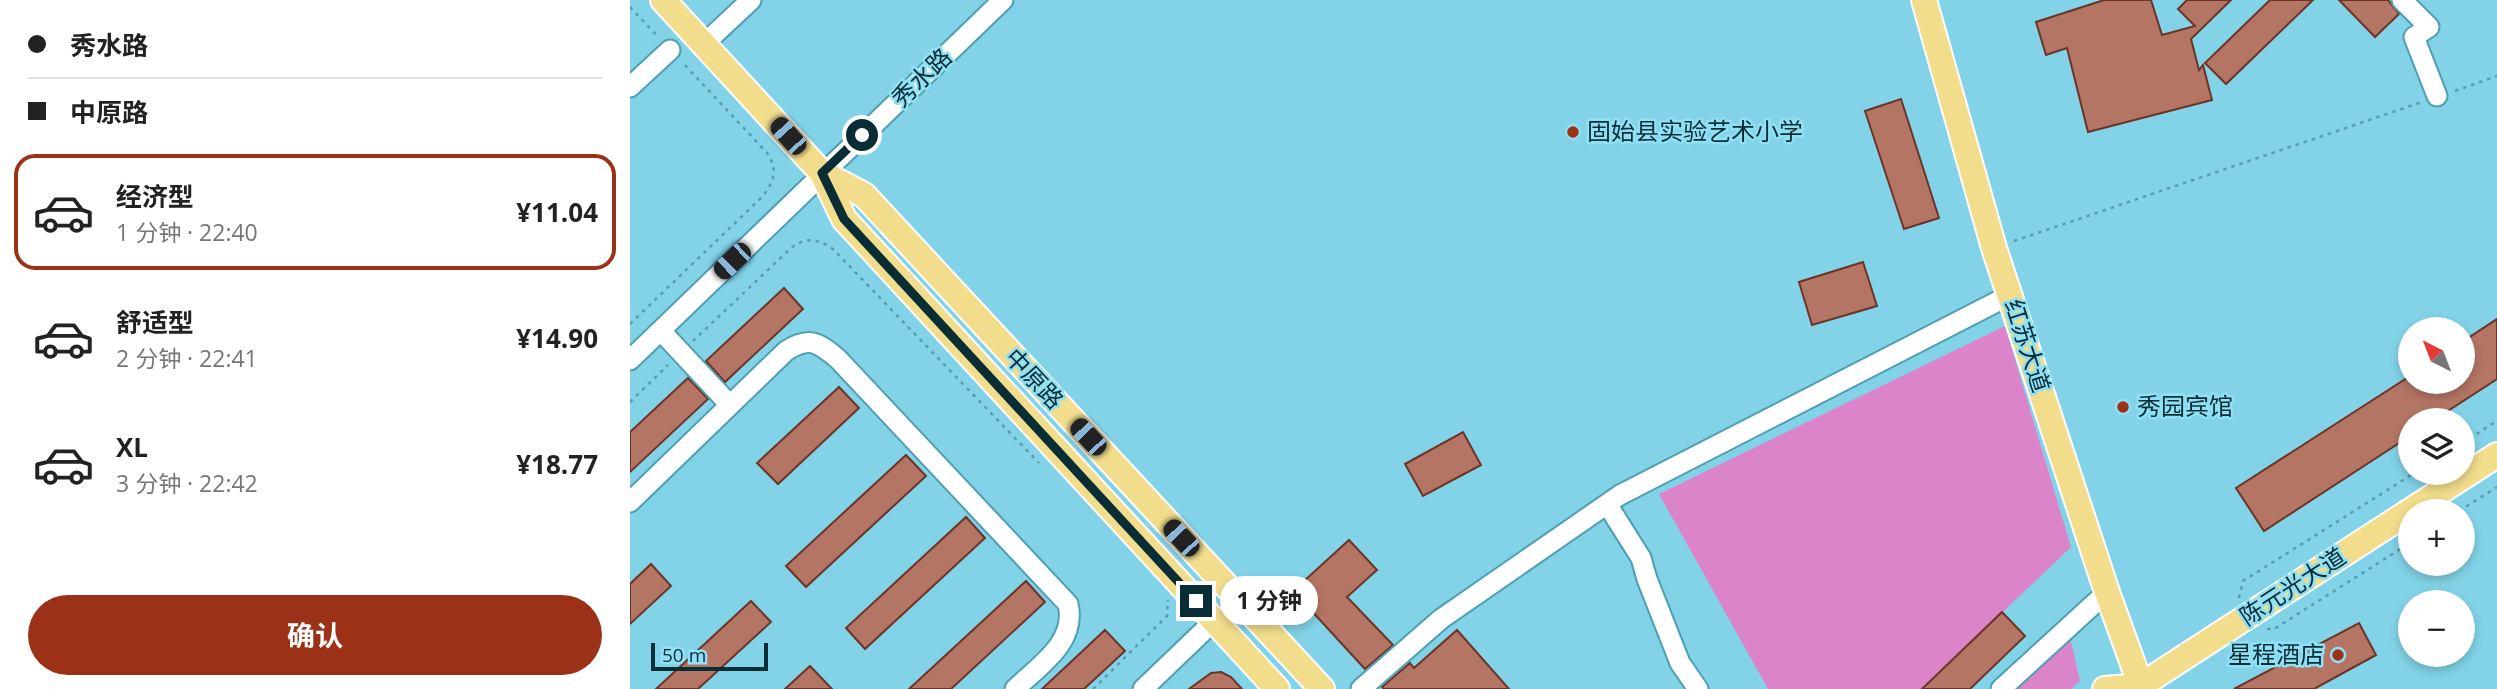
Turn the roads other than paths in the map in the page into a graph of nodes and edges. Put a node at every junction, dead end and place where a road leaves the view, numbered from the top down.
1 (663, 0) edge
2 (751, 0) edge
3 (1003, 0) edge
4 (1924, 0) edge
5 (2402, 0) edge
6 (704, 44) junction
7 (670, 50) road end
8 (630, 87) edge
9 (2437, 96) road end
10 (822, 173) junction
11 (2010, 295) junction
12 (660, 331) junction
13 (630, 360) edge
14 (730, 405) junction
15 (2497, 455) edge
16 (2429, 499) edge
17 (630, 502) edge
18 (1607, 504) junction
19 (2398, 519) edge
20 (2107, 592) junction
21 (1214, 621) junction
22 (2140, 688) edge
23 (1015, 689) edge
24 (1143, 689) edge
25 (1277, 689) edge
26 (1322, 689) edge
27 (1362, 689) edge
28 (1698, 689) edge
29 (2001, 689) edge
30 (2105, 689) edge

1 - 6 main road, 中原路
2 - 6 street
3 - 10 street, 秀水路
4 - 11 main road, 红苏大道
5 - 9 street
6 - 10 main road, 中原路
7 - 8 street
10 - 12 street, 秀水路
10 - 21 main road, 中原路
10 - 26 main road, 中原路
11 - 18 street
11 - 20 main road, 红苏大道
12 - 13 street, 秀水路
12 - 14 street
14 - 17 street
14 - 23 street
15 - 16 main road, 陈元光大道
18 - 27 street
18 - 28 street
19 - 22 main road, 陈元光大道
20 - 22 main road, 红苏大道
20 - 29 street
21 - 24 street
21 - 25 main road, 中原路
22 - 30 main road, 陈元光大道

